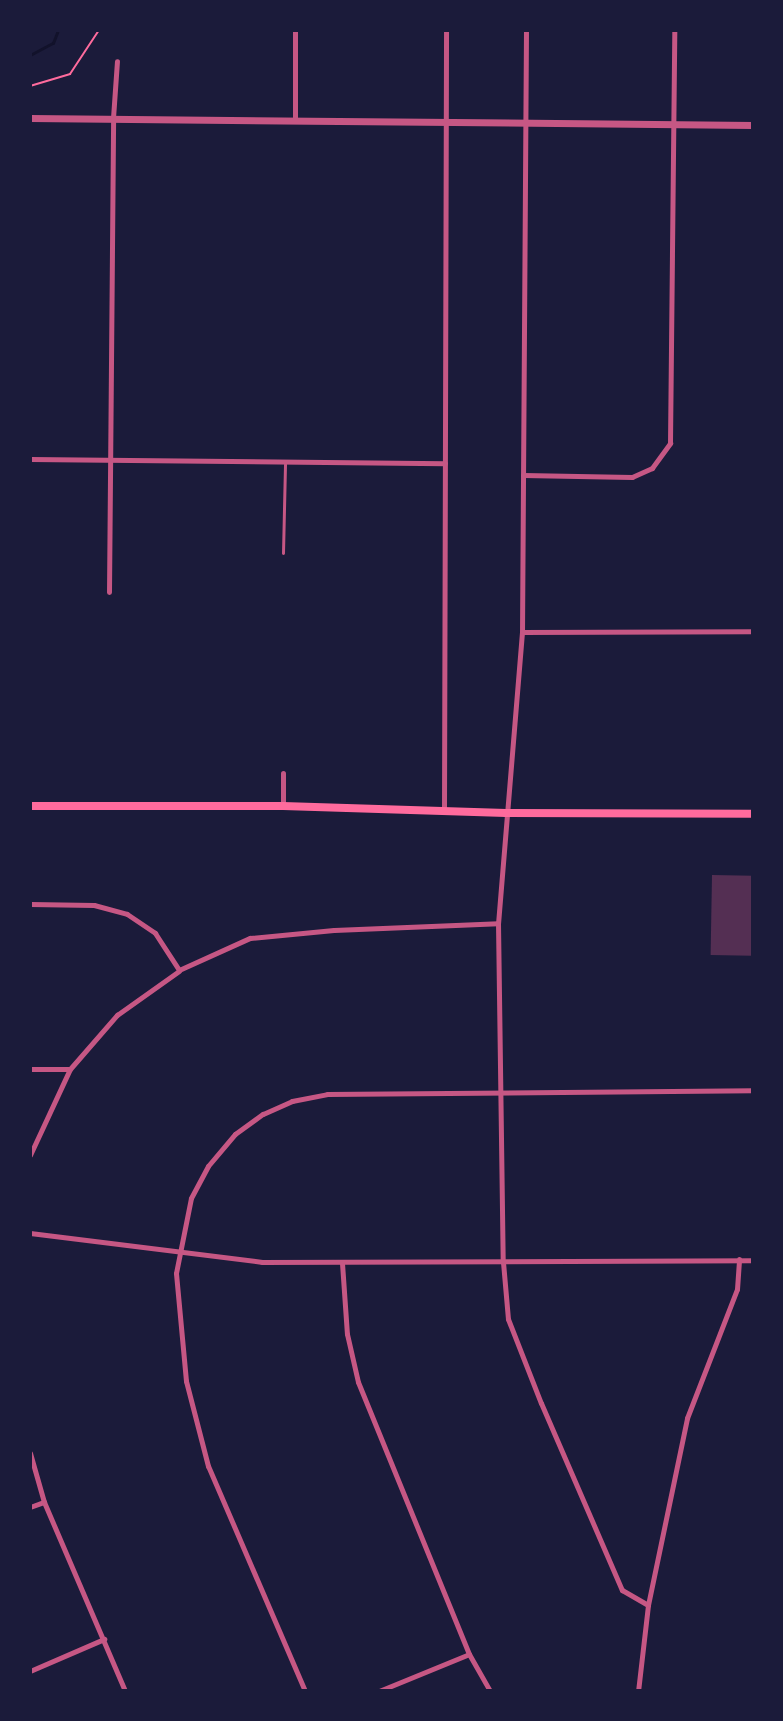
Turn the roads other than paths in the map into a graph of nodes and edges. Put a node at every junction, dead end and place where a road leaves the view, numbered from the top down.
1 (295, 30) edge
2 (446, 30) edge
3 (526, 30) edge
4 (674, 30) edge
5 (117, 61) dead end
6 (30, 118) edge
7 (113, 118) junction
8 (295, 120) junction
9 (446, 122) junction
10 (525, 122) junction
11 (674, 124) junction
12 (753, 125) edge
13 (30, 459) edge
14 (109, 459) junction
15 (285, 460) junction
16 (445, 463) junction
17 (523, 475) junction
18 (283, 553) dead end
19 (109, 592) dead end
20 (753, 631) edge
21 (522, 632) junction
22 (283, 773) dead end
23 (30, 806) edge
24 (283, 806) junction
25 (444, 811) junction
26 (506, 813) junction
27 (753, 814) edge
28 (30, 904) edge
29 (498, 923) junction
30 (179, 970) junction
31 (30, 1069) edge
32 (70, 1069) junction
33 (502, 1090) junction
34 (753, 1090) edge
35 (30, 1155) edge
36 (30, 1233) edge
37 (179, 1251) junction
38 (739, 1259) junction
39 (753, 1260) edge
40 (503, 1262) junction
41 (342, 1263) junction
42 (30, 1453) edge
43 (44, 1502) junction
44 (30, 1507) edge
45 (648, 1605) junction
46 (104, 1639) junction
47 (469, 1654) junction
48 (30, 1671) edge
49 (125, 1691) edge
50 (305, 1691) edge
51 (379, 1691) edge
52 (490, 1691) edge
53 (638, 1691) edge

1 - 8 street
2 - 9 street
3 - 10 street
4 - 11 street
5 - 7 street
6 - 7 street
7 - 8 street
7 - 14 street
8 - 9 street
9 - 10 street
9 - 16 street
10 - 11 street
10 - 17 street
11 - 12 street
11 - 17 street
13 - 14 street
14 - 15 street
14 - 19 street
15 - 16 street
15 - 18 lane
16 - 25 street
17 - 21 street
20 - 21 street
21 - 26 street
22 - 24 street
23 - 24 main road
24 - 25 main road
25 - 26 main road
26 - 27 main road
26 - 29 street
28 - 30 street
29 - 30 street
29 - 33 street
30 - 32 street
31 - 32 street
32 - 35 street
33 - 34 street
33 - 37 street
33 - 40 street
36 - 37 street
37 - 41 street
37 - 50 street
38 - 39 street
38 - 40 street
38 - 45 street
40 - 41 street
40 - 45 street
41 - 47 street
42 - 43 street
43 - 44 street
43 - 46 street
45 - 53 street
46 - 48 street
46 - 49 street
47 - 51 street
47 - 52 street

